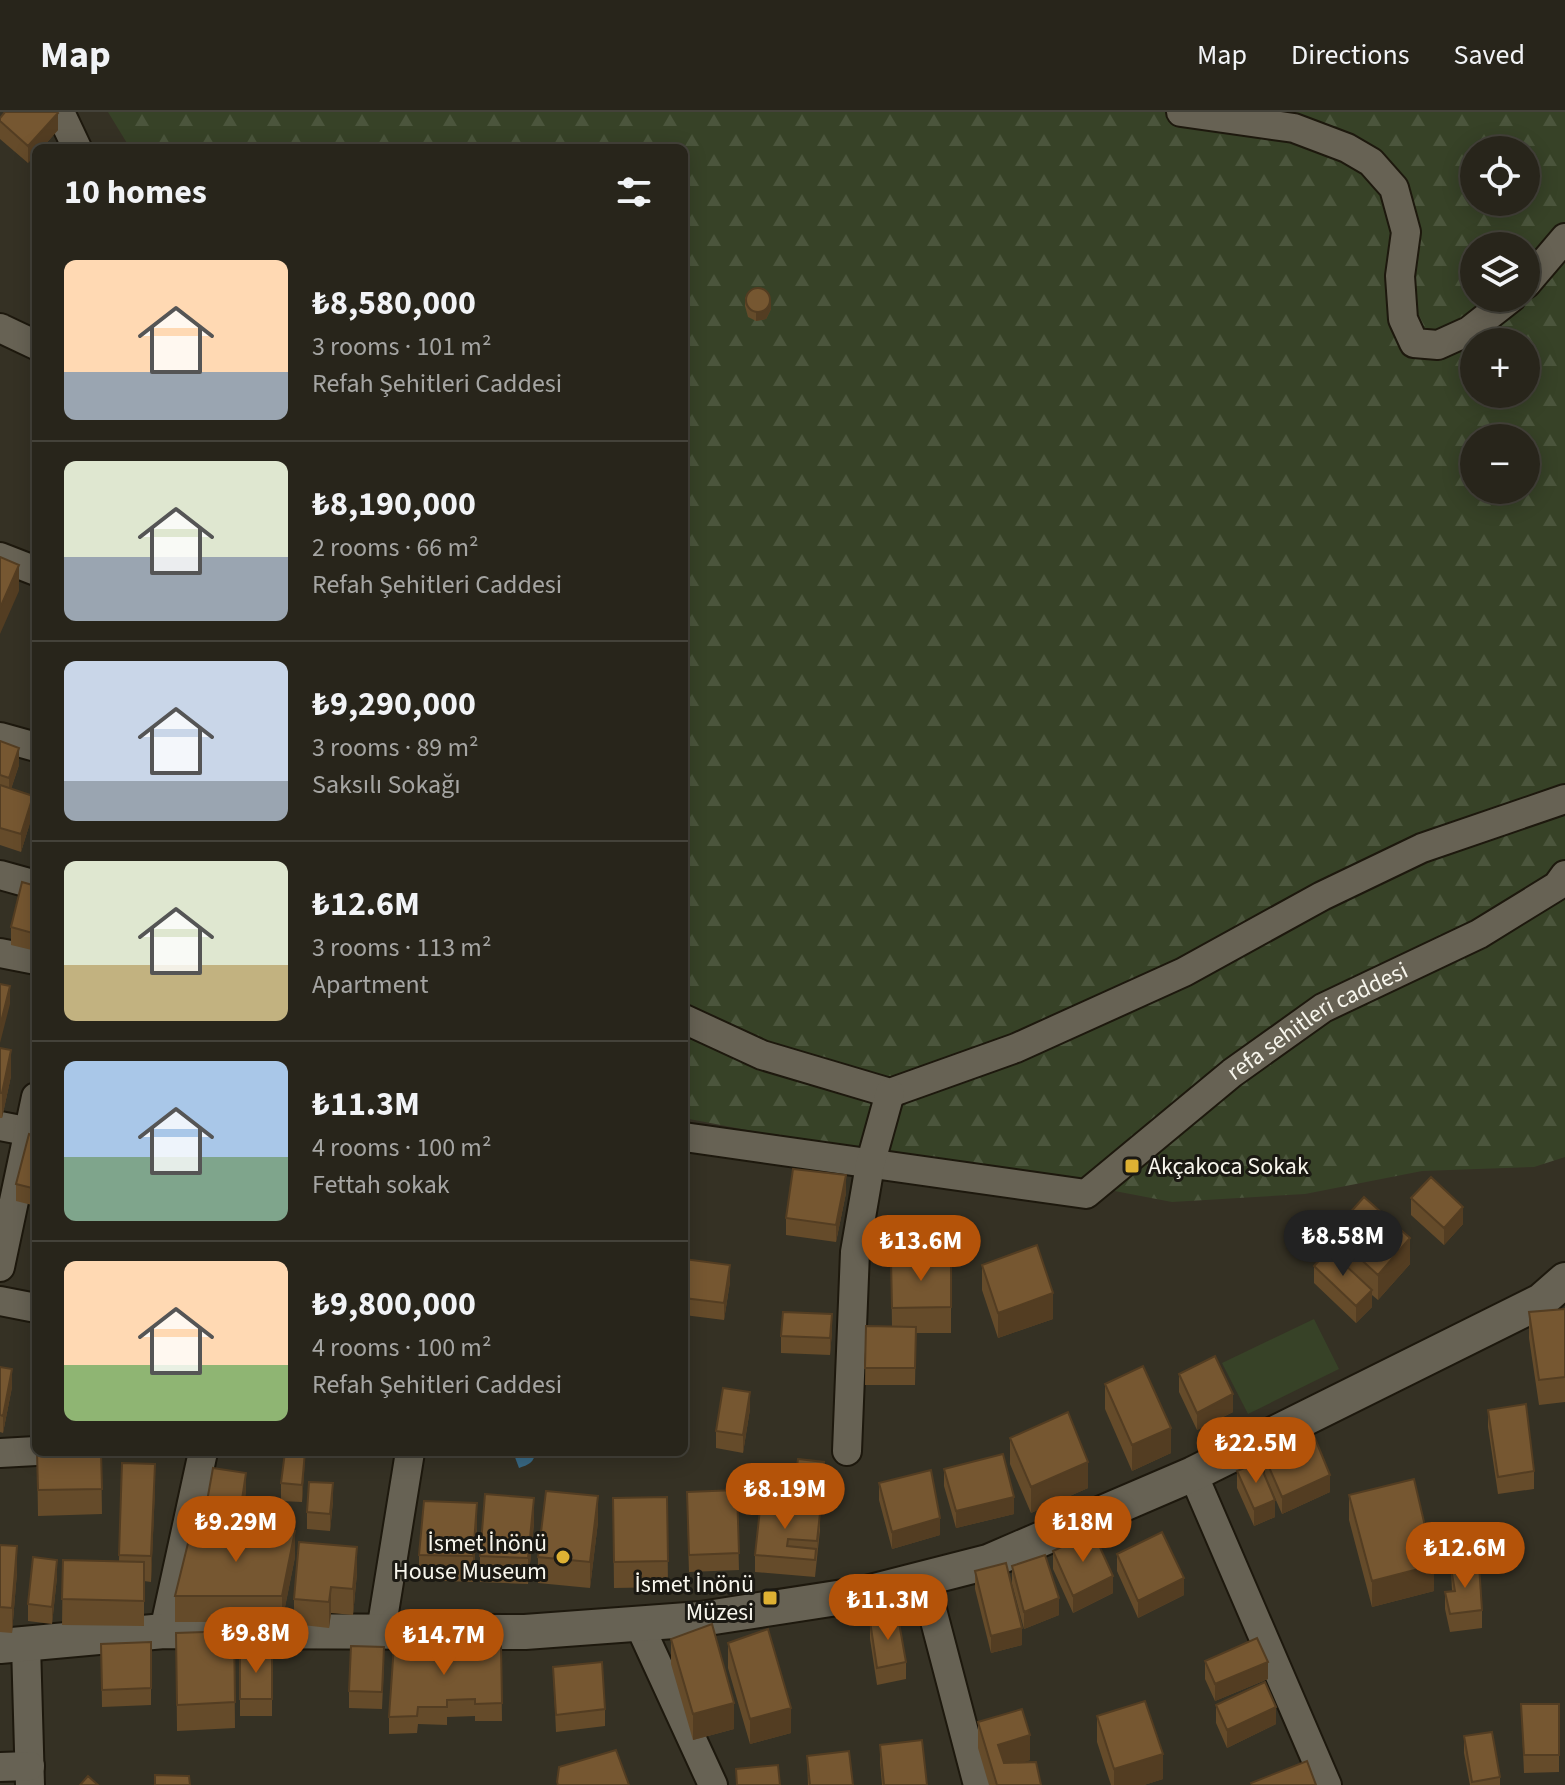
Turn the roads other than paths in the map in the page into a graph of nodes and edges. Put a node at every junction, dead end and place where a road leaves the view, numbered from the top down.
1 (60, 112) edge
2 (1181, 112) edge
3 (75, 144) edge
4 (1565, 238) edge
5 (1540, 267) edge
6 (1493, 312) edge
7 (0, 328) edge
8 (32, 343) edge
9 (0, 557) edge
10 (32, 569) edge
11 (0, 737) edge
12 (32, 746) edge
13 (1565, 799) edge
14 (0, 875) edge
15 (1565, 875) edge
16 (32, 884) edge
17 (0, 953) edge
18 (32, 959) edge
19 (688, 1021) edge
20 (890, 1093) junction
21 (0, 1126) edge
22 (32, 1132) edge
23 (688, 1138) edge
24 (870, 1165) junction
25 (0, 1267) edge
26 (1565, 1280) edge
27 (0, 1301) edge
28 (32, 1307) edge
29 (32, 1451) edge
30 (847, 1451) dead end
31 (0, 1453) edge
32 (202, 1456) edge
33 (409, 1456) edge
34 (1193, 1474) junction
35 (924, 1579) junction
36 (638, 1622) junction
37 (164, 1631) junction
38 (381, 1631) junction
39 (13, 1645) edge
40 (0, 1767) edge
41 (30, 1775) edge
42 (713, 1785) edge
43 (978, 1785) edge
44 (1327, 1785) edge

1 - 3 street
2 - 6 street
4 - 5 street
7 - 8 street
9 - 10 street
11 - 12 street
13 - 20 street
14 - 16 street
15 - 24 street, refa sehitleri caddesi
17 - 18 street
19 - 20 street
20 - 24 street
21 - 22 street
22 - 25 street
23 - 24 street
24 - 30 street
26 - 34 street
27 - 28 street
29 - 31 street
32 - 37 street
33 - 38 street
34 - 35 street
34 - 44 street
35 - 36 street
35 - 43 street
36 - 38 street
36 - 42 street
37 - 38 street
37 - 39 street
39 - 41 street
40 - 41 street

